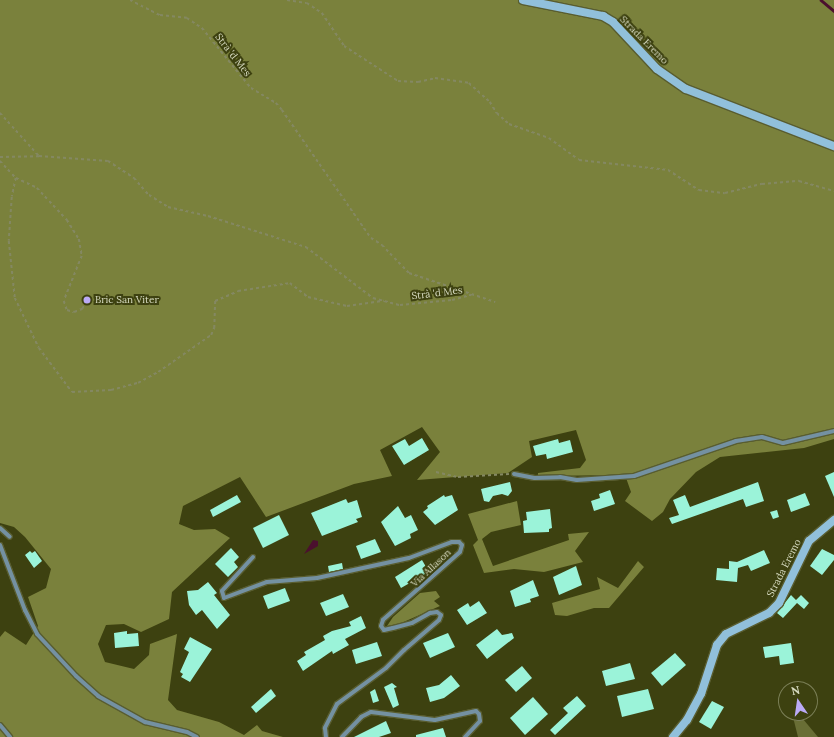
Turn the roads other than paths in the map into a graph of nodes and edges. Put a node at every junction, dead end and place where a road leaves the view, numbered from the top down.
1 (523, 0) edge
2 (834, 146) edge
3 (834, 430) edge
4 (514, 474) road end
5 (834, 520) edge
6 (0, 528) edge
7 (10, 537) dead end
8 (0, 545) edge
9 (253, 557) dead end
10 (0, 725) edge
11 (10, 737) edge
12 (197, 737) edge
13 (326, 737) edge
14 (342, 737) edge
15 (465, 737) edge
16 (673, 737) edge

1 - 2 main road, Strada Eremo
3 - 4 street
5 - 16 main road, Strada Eremo
6 - 7 street
8 - 12 street
9 - 13 street, Via Allason
10 - 11 street
14 - 15 street

